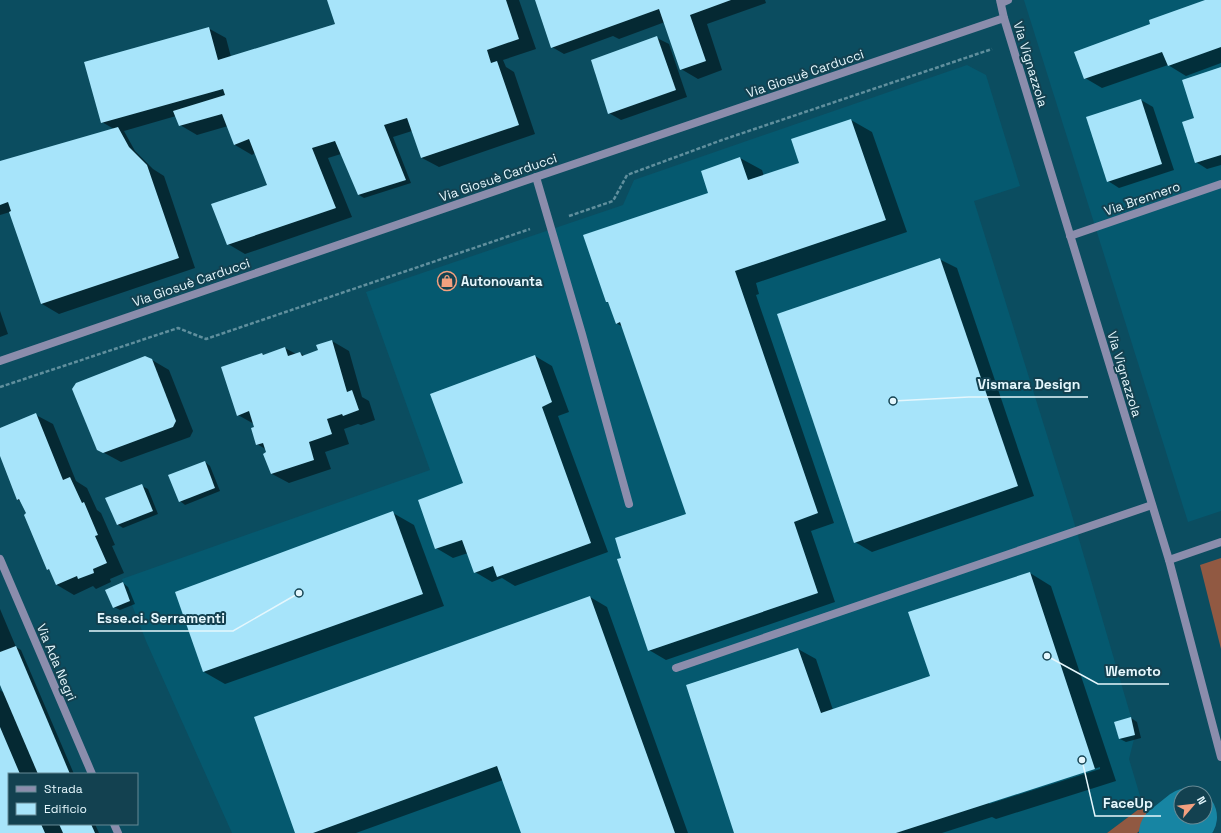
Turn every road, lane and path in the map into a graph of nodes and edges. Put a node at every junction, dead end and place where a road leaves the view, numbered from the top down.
1 (1003, 1) edge
2 (1004, 18) junction
3 (1012, 42) junction
4 (536, 176) junction
5 (1221, 184) edge
6 (549, 223) junction
7 (1070, 236) junction
8 (0, 361) edge
9 (0, 387) edge
10 (629, 504) dead end
11 (1152, 505) junction
12 (1221, 542) edge
13 (0, 559) edge
14 (1169, 560) junction
15 (676, 668) dead end
16 (1221, 757) edge
17 (92, 773) edge

1 - 2 street, Via Vignazzola
2 - 3 street, Via Vignazzola
2 - 4 street, Via Giosuè Carducci
3 - 6 path
3 - 7 street, Via Vignazzola
4 - 6 street
4 - 8 street, Via Giosuè Carducci
5 - 7 street, Via Brennero
6 - 9 path
6 - 10 street
7 - 11 street, Via Vignazzola
11 - 14 street, Via Vignazzola
11 - 15 street
12 - 14 street
13 - 17 street, Via Ada Negri
14 - 16 street, Via Vignazzola

